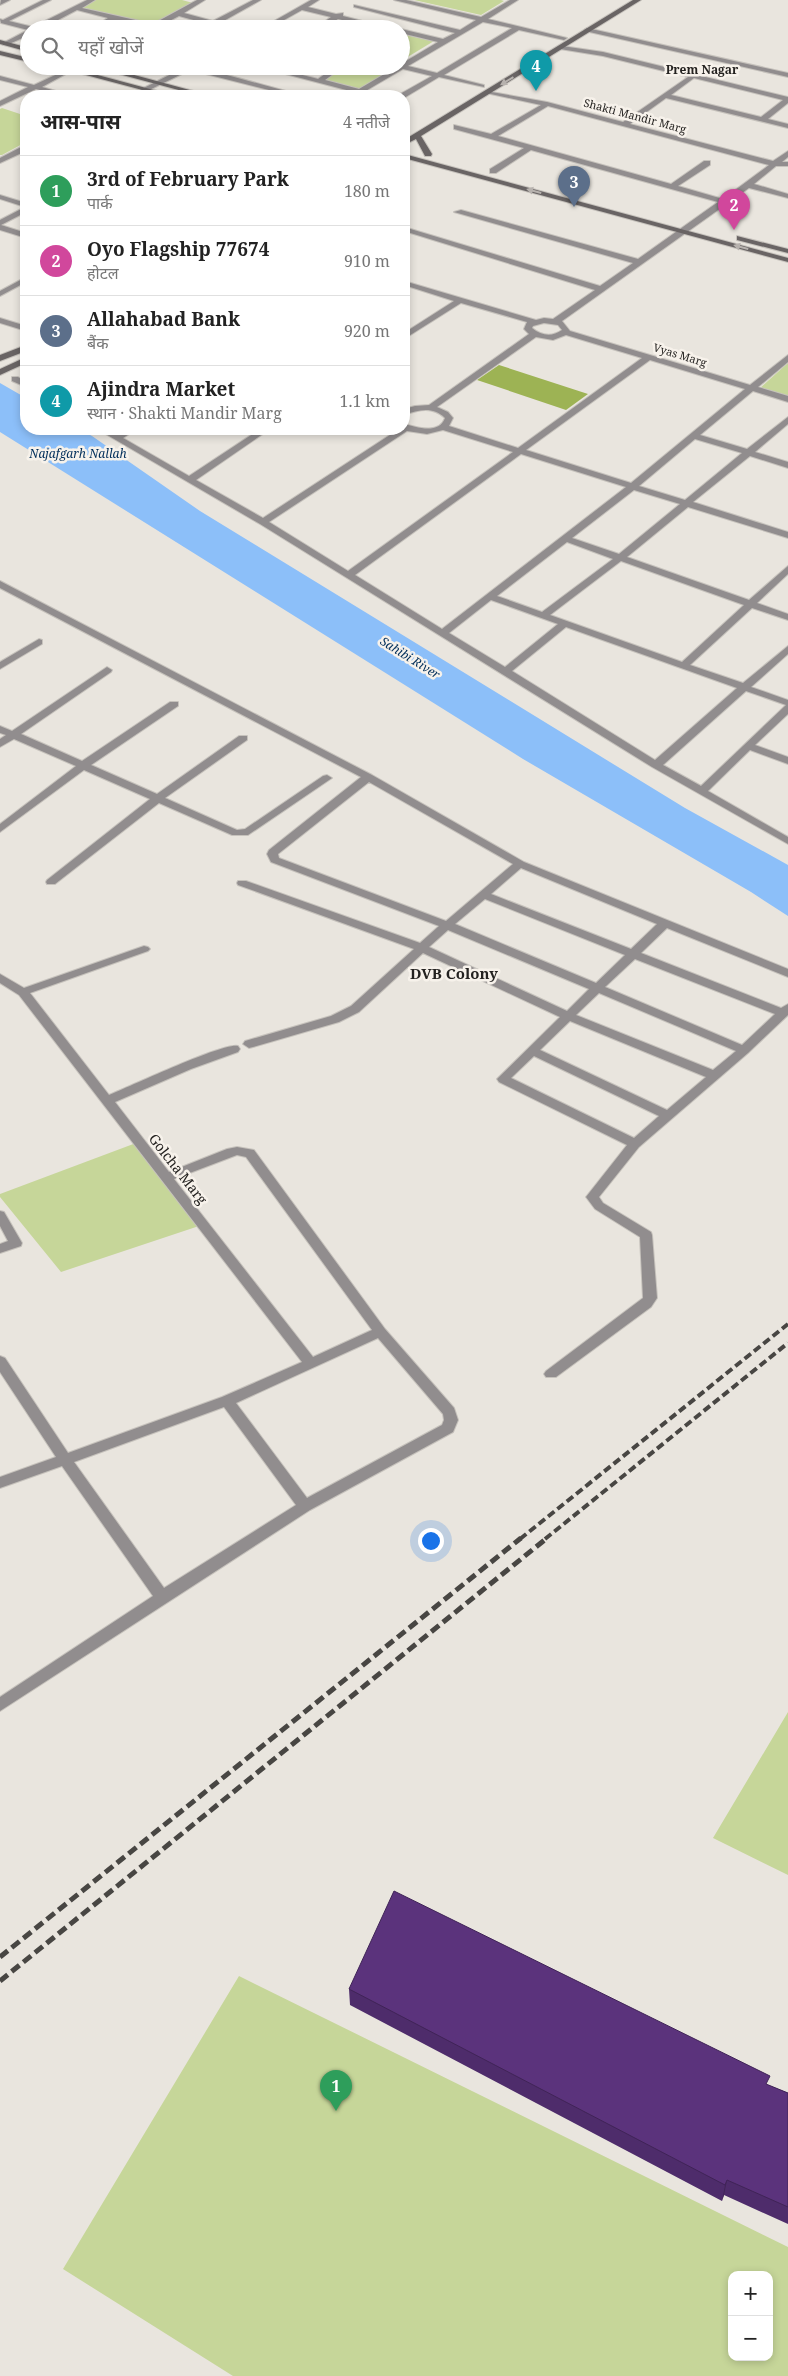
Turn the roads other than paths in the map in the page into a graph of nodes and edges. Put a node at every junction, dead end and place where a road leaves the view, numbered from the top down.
1 (7, 0) edge
2 (48, 0) edge
3 (92, 0) edge
4 (187, 0) edge
5 (258, 0) edge
6 (316, 0) edge
7 (367, 0) edge
8 (397, 0) edge
9 (515, 0) edge
10 (626, 0) edge
11 (638, 0) edge
12 (200, 1) edge
13 (413, 2) edge
14 (0, 3) edge
15 (356, 6) junction
16 (76, 8) junction
17 (302, 8) junction
18 (178, 14) junction
19 (337, 16) junction
20 (114, 18) junction
21 (52, 20) edge
22 (110, 20) edge
23 (121, 20) edge
24 (166, 20) edge
25 (203, 20) edge
26 (221, 20) edge
27 (280, 20) edge
28 (331, 20) edge
29 (353, 20) edge
30 (481, 20) junction
31 (1, 21) edge
32 (20, 27) edge
33 (517, 28) junction
34 (587, 30) junction
35 (461, 32) junction
36 (410, 34) edge
37 (20, 35) edge
38 (564, 38) junction
39 (442, 41) junction
40 (3, 43) edge
41 (20, 48) edge
42 (562, 48) junction
43 (0, 53) edge
44 (20, 58) edge
45 (410, 61) edge
46 (410, 68) edge
47 (60, 75) edge
48 (89, 75) edge
49 (127, 75) edge
50 (175, 75) edge
51 (221, 75) edge
52 (294, 75) edge
53 (327, 75) edge
54 (386, 75) edge
55 (788, 75) edge
56 (439, 76) junction
57 (693, 76) junction
58 (0, 78) edge
59 (318, 81) junction
60 (159, 83) junction
61 (35, 87) junction
62 (485, 89) junction
63 (29, 90) edge
64 (47, 90) edge
65 (146, 90) joint
66 (185, 90) edge
67 (277, 90) edge
68 (356, 90) edge
69 (362, 90) edge
70 (410, 92) edge
71 (20, 94) edge
72 (665, 96) junction
73 (788, 99) edge
74 (0, 104) edge
75 (547, 104) junction
76 (762, 120) junction
77 (424, 121) dead end
78 (624, 125) junction
79 (788, 126) edge
80 (457, 127) dead end
81 (417, 135) junction
82 (492, 136) junction
83 (410, 139) edge
84 (531, 148) junction
85 (20, 151) edge
86 (410, 153) edge
87 (788, 154) edge
88 (410, 157) edge
89 (427, 158) junction
90 (2, 159) edge
91 (410, 163) edge
92 (706, 163) dead end
93 (788, 164) edge
94 (772, 166) junction
95 (493, 172) junction
96 (788, 172) edge
97 (748, 185) junction
98 (672, 187) junction
99 (788, 196) edge
100 (0, 197) edge
101 (725, 202) junction
102 (20, 203) edge
103 (458, 212) dead end
104 (20, 213) edge
105 (0, 225) edge
106 (692, 225) junction
107 (410, 231) edge
108 (683, 231) junction
109 (20, 233) edge
110 (788, 251) edge
111 (788, 260) edge
112 (639, 262) junction
113 (20, 282) edge
114 (410, 285) edge
115 (602, 289) junction
116 (0, 294) edge
117 (460, 300) junction
118 (0, 320) edge
119 (556, 321) junction
120 (534, 322) junction
121 (20, 328) edge
122 (565, 332) junction
123 (410, 333) edge
124 (534, 335) junction
125 (20, 350) edge
126 (648, 357) junction
127 (0, 358) edge
128 (788, 358) edge
129 (20, 363) edge
130 (1, 372) edge
131 (15, 379) dead end
132 (20, 382) edge
133 (752, 388) junction
134 (788, 399) edge
135 (430, 408) junction
136 (410, 410) edge
137 (788, 420) edge
138 (443, 427) junction
139 (410, 429) edge
140 (112, 435) edge
141 (123, 435) edge
142 (257, 435) edge
143 (394, 435) edge
144 (695, 436) junction
145 (118, 438) junction
146 (519, 450) junction
147 (748, 453) junction
148 (788, 465) edge
149 (188, 480) junction
150 (632, 487) junction
151 (684, 504) junction
152 (263, 522) junction
153 (788, 535) edge
154 (564, 538) junction
155 (620, 558) junction
156 (788, 570) edge
157 (348, 575) junction
158 (0, 584) edge
159 (491, 596) junction
160 (752, 604) junction
161 (544, 615) junction
162 (788, 617) edge
163 (565, 623) junction
164 (443, 633) junction
165 (39, 642) dead end
166 (788, 650) edge
167 (684, 665) junction
168 (0, 666) edge
169 (107, 670) dead end
170 (506, 671) junction
171 (744, 687) junction
172 (788, 703) edge
173 (174, 704) dead end
174 (788, 708) edge
175 (0, 728) edge
176 (14, 735) junction
177 (243, 738) dead end
178 (0, 744) edge
179 (750, 746) junction
180 (788, 760) edge
181 (656, 765) junction
182 (84, 766) junction
183 (368, 777) junction
184 (327, 778) dead end
185 (702, 791) junction
186 (158, 798) junction
187 (0, 829) edge
188 (788, 841) edge
189 (520, 864) junction
190 (51, 882) dead end
191 (242, 883) dead end
192 (485, 895) junction
193 (666, 922) junction
194 (446, 925) junction
195 (422, 948) junction
196 (144, 949) dead end
197 (632, 954) junction
198 (788, 973) edge
199 (0, 978) edge
200 (596, 988) junction
201 (23, 992) junction
202 (785, 1011) edge
203 (568, 1016) junction
204 (249, 1044) dead end
205 (234, 1049) dead end
206 (744, 1050) junction
207 (532, 1051) junction
208 (713, 1075) junction
209 (106, 1101) junction
210 (669, 1116) junction
211 (635, 1144) junction
212 (165, 1178) junction
213 (0, 1214) edge
214 (0, 1249) edge
215 (380, 1332) junction
216 (0, 1361) edge
217 (310, 1363) junction
218 (550, 1374) dead end
219 (227, 1401) junction
220 (65, 1460) junction
221 (0, 1484) edge
222 (304, 1506) junction
223 (162, 1597) junction
224 (1, 1702) edge

1 - 14 street
2 - 31 street
3 - 16 street
4 - 12 street
5 - 26 street
6 - 17 street
7 - 15 street
8 - 13 street
9 - 30 street
10 - 38 street
11 - 34 street
12 - 18 street
13 - 30 street
15 - 19 street
15 - 35 street
16 - 20 street
16 - 21 street
17 - 19 street
17 - 27 street
18 - 24 street
18 - 25 street
19 - 28 street
19 - 29 street
20 - 22 street
20 - 23 street
30 - 33 street
30 - 35 street
31 - 32 street
33 - 38 street
33 - 56 street
34 - 42 street
34 - 55 street
35 - 39 street
36 - 39 street
37 - 40 street
38 - 62 street
39 - 45 street
40 - 41 street
42 - 57 street
42 -> 62 street
43 - 44 street
46 - 56 street, Shakti Mandir Marg
47 - 61 street
48 - 65 street
49 - 60 street
50 - 60 street
51 - 67 street
52 - 59 street
53 - 59 street
54 - 69 street
56 - 62 street, Shakti Mandir Marg
56 - 70 street
57 - 72 street
57 - 73 street
58 - 61 street
59 - 68 street
60 - 65 street
60 - 66 street
61 - 63 street
61 - 64 street
62 - 75 street, Shakti Mandir Marg
62 - 77 street
62 - 81 street
71 - 74 street
72 - 76 street
72 - 78 street
73 - 76 street
75 - 78 street, Shakti Mandir Marg
75 - 82 street
76 - 79 street
78 - 94 street, Shakti Mandir Marg
80 - 82 street
81 - 83 street
81 - 89 street
82 - 84 street
84 - 95 street
84 - 98 street
85 - 90 street
86 - 89 street
87 - 94 street
88 - 89 street
89 - 91 street
89 - 95 street
108 -> 89 street
92 - 98 street
93 - 94 street, Shakti Mandir Marg
94 - 96 street
94 - 97 street
95 - 106 street
97 - 99 street
97 - 101 street
98 - 101 street
100 - 102 street
101 - 106 street
103 - 112 street
104 - 105 street
105 - 109 street
106 - 108 street
106 - 110 street
107 - 115 street
111 -> 108 street
108 - 112 street
112 - 115 street
113 - 116 street
114 - 117 street
115 - 119 street
117 - 120 street
117 - 123 street
118 - 121 street
119 - 120 street
119 - 122 street
120 - 124 street
122 - 124 street
122 - 126 street, Vyas Marg
124 - 135 street
125 - 127 street
126 - 133 street, Vyas Marg
126 - 146 street
128 - 133 street
129 - 130 street
131 - 132 street
133 - 134 street, Vyas Marg
133 - 144 street
135 - 136 street
135 - 138 street
137 - 147 street
138 - 139 street
138 - 146 street
140 - 145 street
141 - 145 street
142 - 149 street
143 - 152 street
144 - 147 street
144 - 150 street
145 - 149 street
146 - 150 street
146 - 157 street
147 - 148 street
147 - 151 street
149 - 152 street
150 - 151 street
150 - 154 street
151 - 153 street
151 - 155 street
152 - 157 street
154 - 155 street
154 - 159 street
155 - 160 street
155 - 161 street
156 - 160 street
157 - 164 street
158 - 183 street
159 - 161 street
159 - 164 street
160 - 162 street
160 - 167 street
161 - 163 street
163 - 167 street
163 - 170 street
164 - 170 street
165 - 168 street
166 - 171 street
167 - 171 street
169 - 176 street
170 - 181 street
171 - 172 street
171 - 181 street
173 - 182 street
174 - 179 street
175 - 176 street
176 - 178 street
176 - 182 street
177 - 186 street
179 - 180 street
179 - 185 street
181 - 185 street
182 - 186 street
182 - 187 street
183 - 189 street
183 - 194 street
184 - 186 street
185 - 188 street
186 - 190 street
189 - 192 street
189 - 193 street
191 - 195 street
192 - 194 street
192 - 197 street
193 - 197 street
193 - 198 street
194 - 195 street
194 - 200 street
195 - 203 street
195 - 204 street
196 - 201 street
197 - 200 street
197 - 202 street
199 - 201 street
200 - 203 street
200 - 206 street
201 - 209 street, Golcha Marg
202 - 206 street
203 - 207 street
203 - 208 street
205 - 209 street
206 - 208 street
207 - 210 street
207 - 211 street
208 - 210 street
209 - 212 street, Golcha Marg
210 - 211 street
211 - 218 street
212 - 215 street
212 - 217 street, Golcha Marg
213 - 214 street
215 - 217 street
215 - 222 street
216 - 220 street
217 - 219 street
219 - 220 street
219 - 222 street
220 - 221 street
220 - 223 street
222 - 223 street
223 - 224 street

